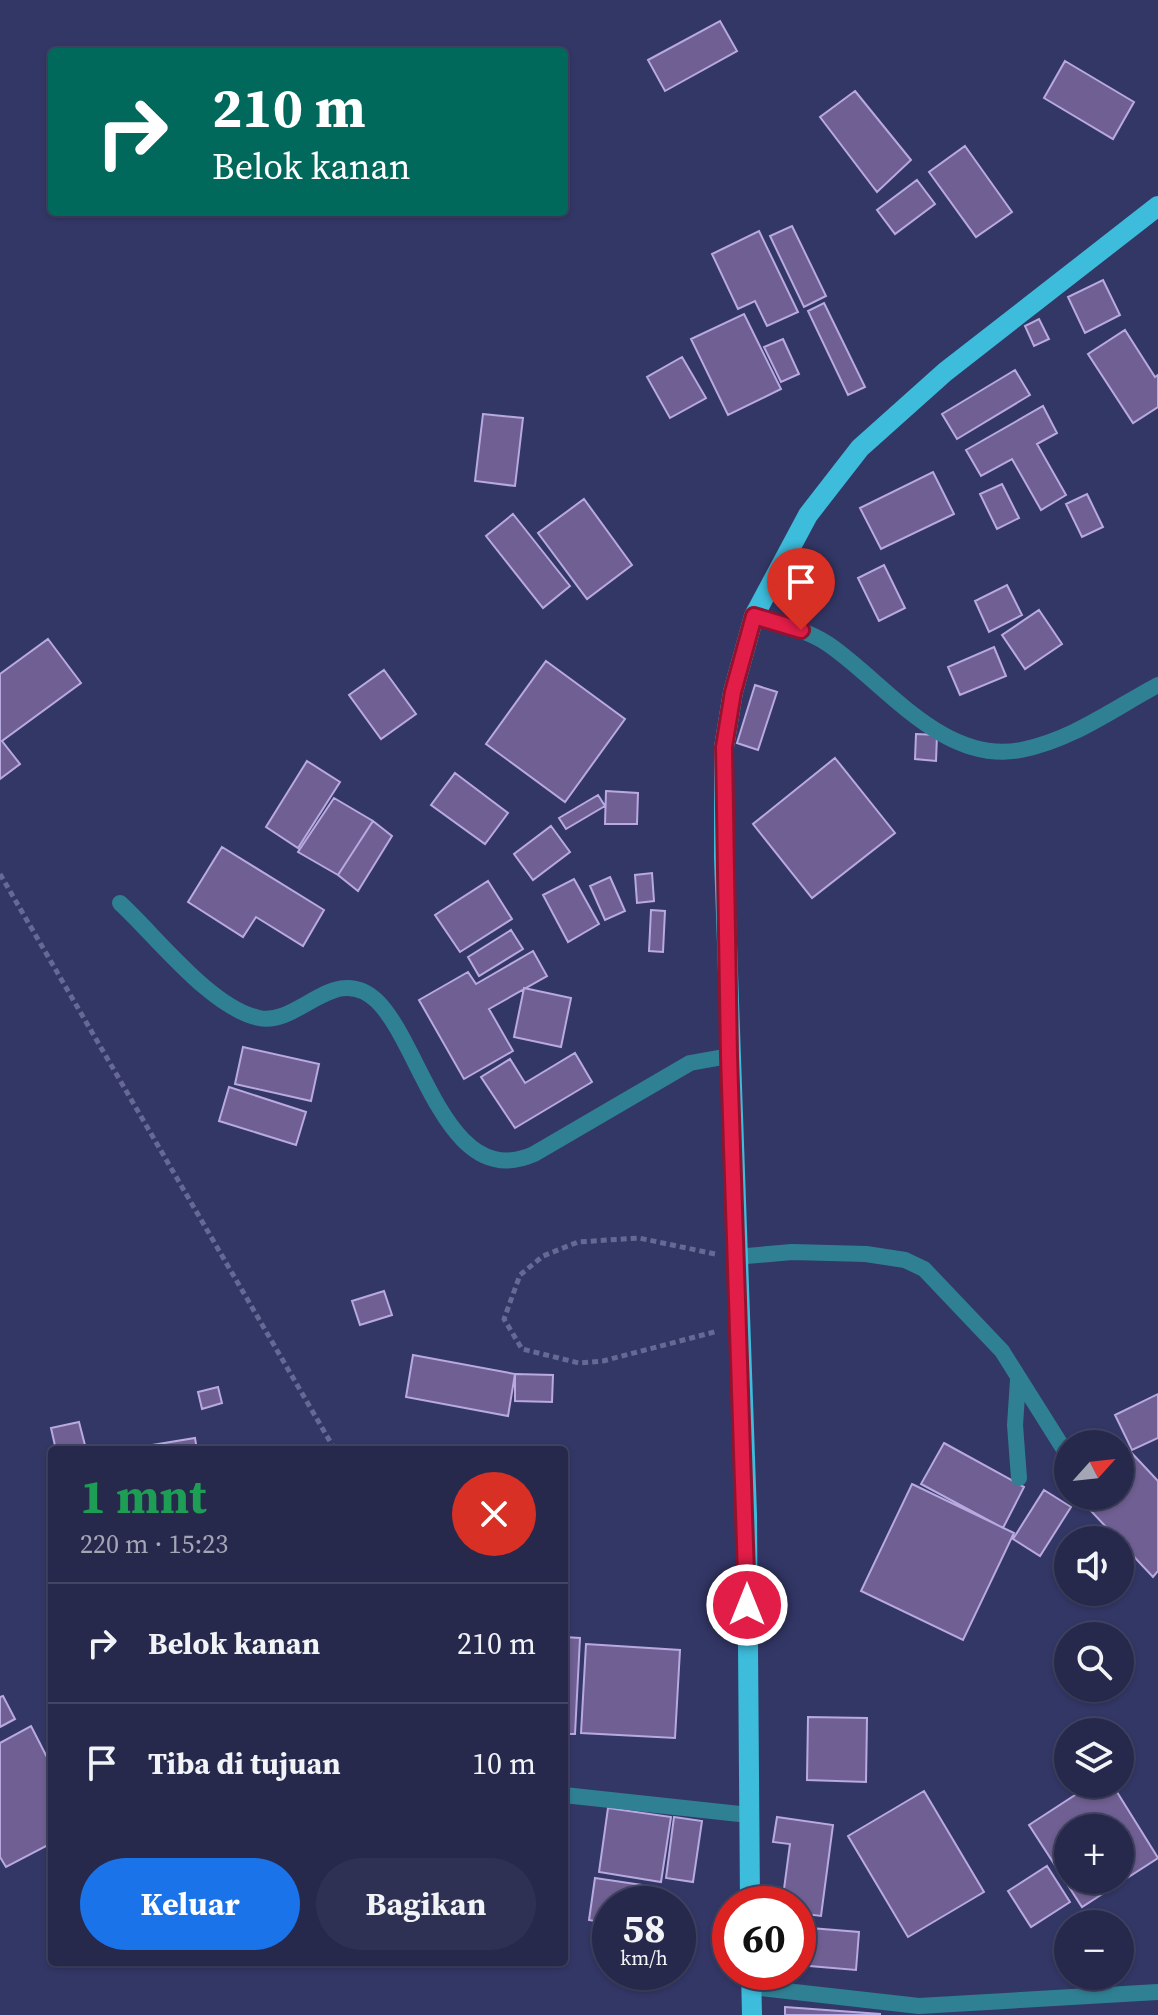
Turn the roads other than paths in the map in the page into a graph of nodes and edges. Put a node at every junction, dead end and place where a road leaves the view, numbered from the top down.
1 (1158, 206) edge
2 (754, 616) junction
3 (1158, 685) edge
4 (120, 903) dead end
5 (729, 1056) junction
6 (735, 1257) junction
7 (1018, 1380) junction
8 (1054, 1434) edge
9 (1019, 1478) dead end
10 (568, 1795) edge
11 (749, 1815) junction
12 (750, 1886) edge
13 (751, 1990) edge
14 (816, 1990) edge
15 (1158, 1992) edge
16 (752, 2015) edge

1 - 2 main road
2 - 3 street
2 - 5 main road
4 - 5 street
5 - 6 main road
6 - 7 street
6 - 11 main road
7 - 8 street
7 - 9 street
10 - 11 street
11 - 12 main road
13 - 16 main road
14 - 15 street

